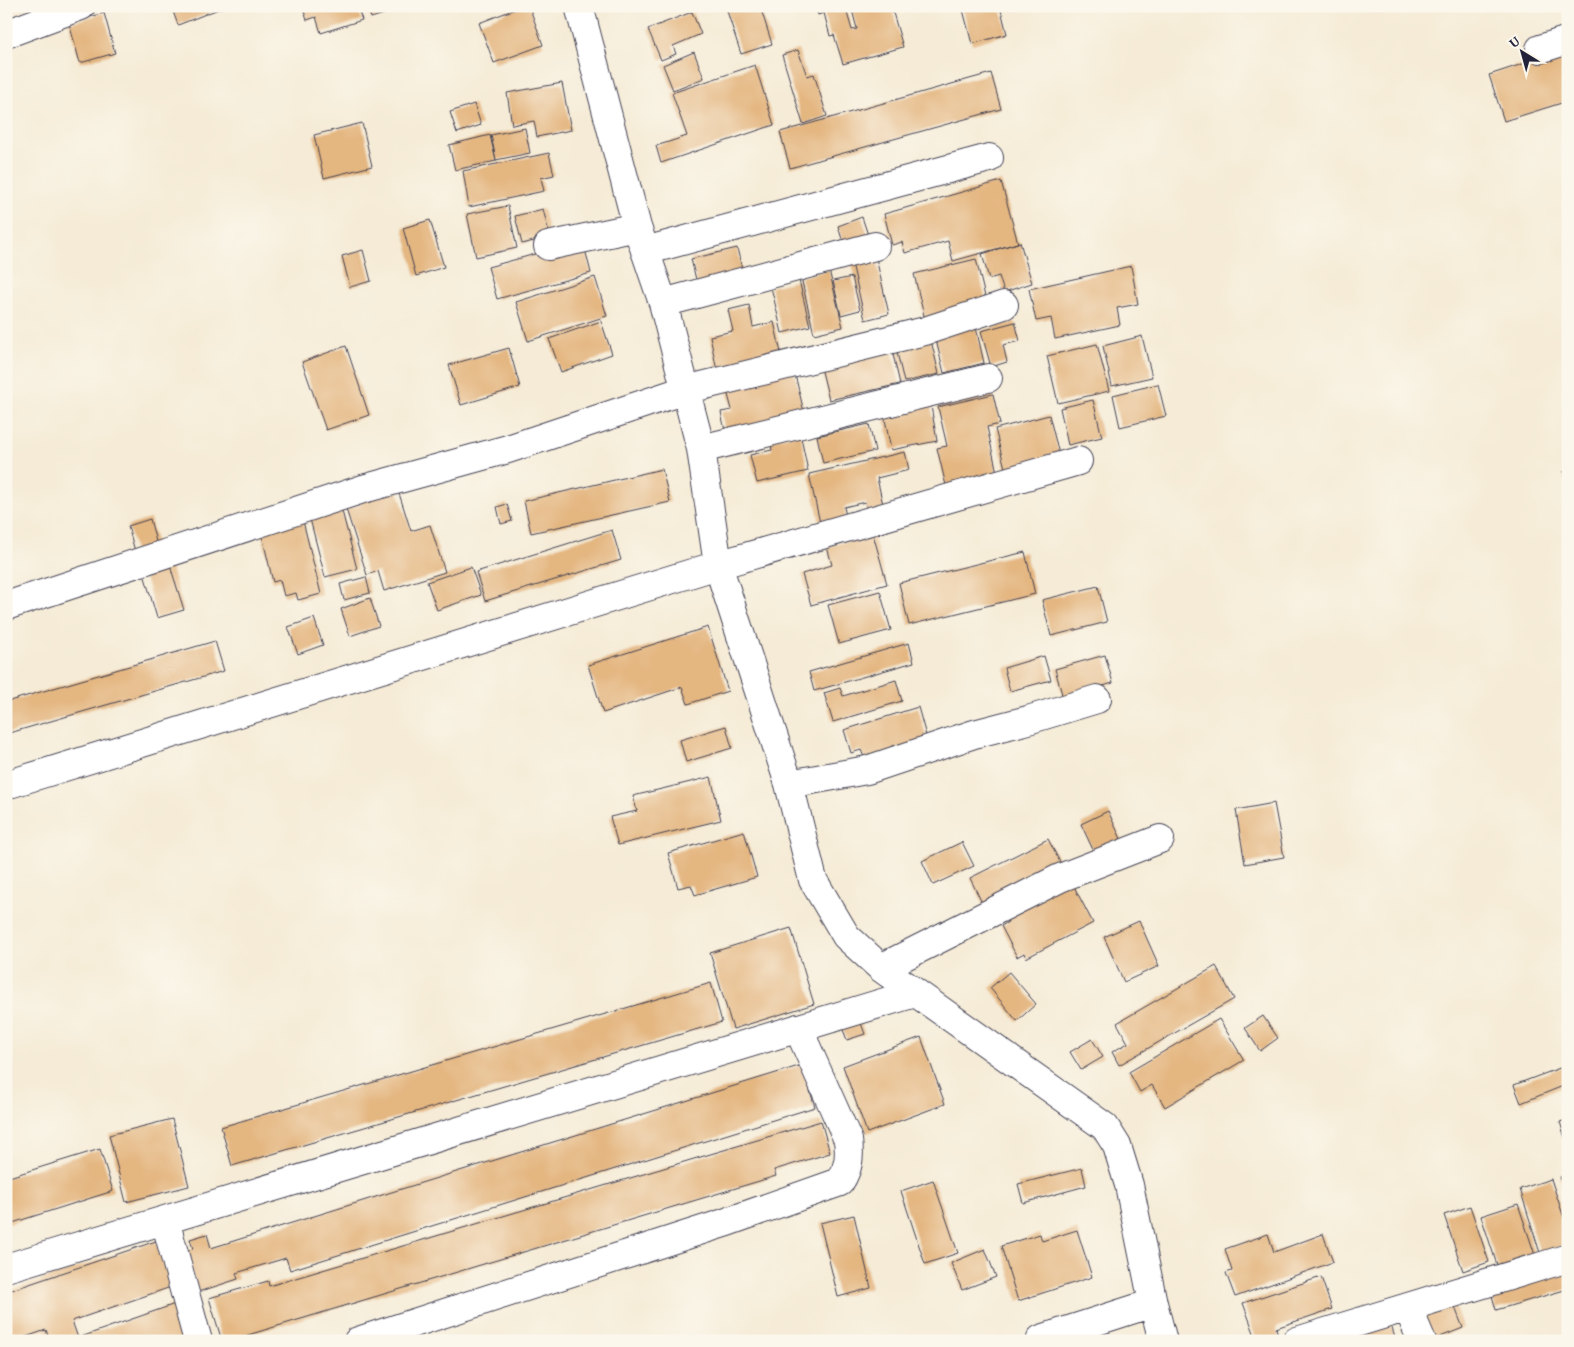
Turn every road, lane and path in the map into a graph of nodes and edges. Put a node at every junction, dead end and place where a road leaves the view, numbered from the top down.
1 (82, 6) edge
2 (587, 8) edge
3 (6, 34) edge
4 (1568, 40) edge
5 (1540, 49) dead end
6 (989, 158) dead end
7 (641, 239) junction
8 (548, 246) dead end
9 (875, 246) dead end
10 (663, 303) junction
11 (1004, 305) dead end
12 (988, 378) dead end
13 (685, 390) junction
14 (701, 449) junction
15 (1078, 461) dead end
16 (718, 565) junction
17 (6, 606) edge
18 (1097, 699) dead end
19 (789, 784) junction
20 (6, 786) edge
21 (1160, 839) dead end
22 (881, 968) junction
23 (915, 993) junction
24 (798, 1028) junction
25 (165, 1220) junction
26 (1568, 1258) edge
27 (6, 1268) edge
28 (1154, 1303) junction
29 (1408, 1308) junction
30 (1041, 1339) dead end
31 (198, 1341) edge
32 (358, 1341) edge
33 (1163, 1341) edge
34 (1297, 1341) edge
35 (1422, 1341) edge

1 - 3 street
2 - 7 street
4 - 5 street
6 - 7 street
7 - 8 street
7 - 10 street
9 - 10 street
10 - 13 street
11 - 13 street
12 - 14 street
13 - 14 street
13 - 17 street
14 - 16 street
15 - 16 street
16 - 19 street
16 - 20 street
18 - 19 street
19 - 22 street
21 - 22 street
22 - 23 street
23 - 24 street
23 - 28 street
24 - 25 street
24 - 32 street
25 - 27 street
25 - 31 street
26 - 29 street
28 - 30 street
28 - 33 street
29 - 34 street
29 - 35 street

